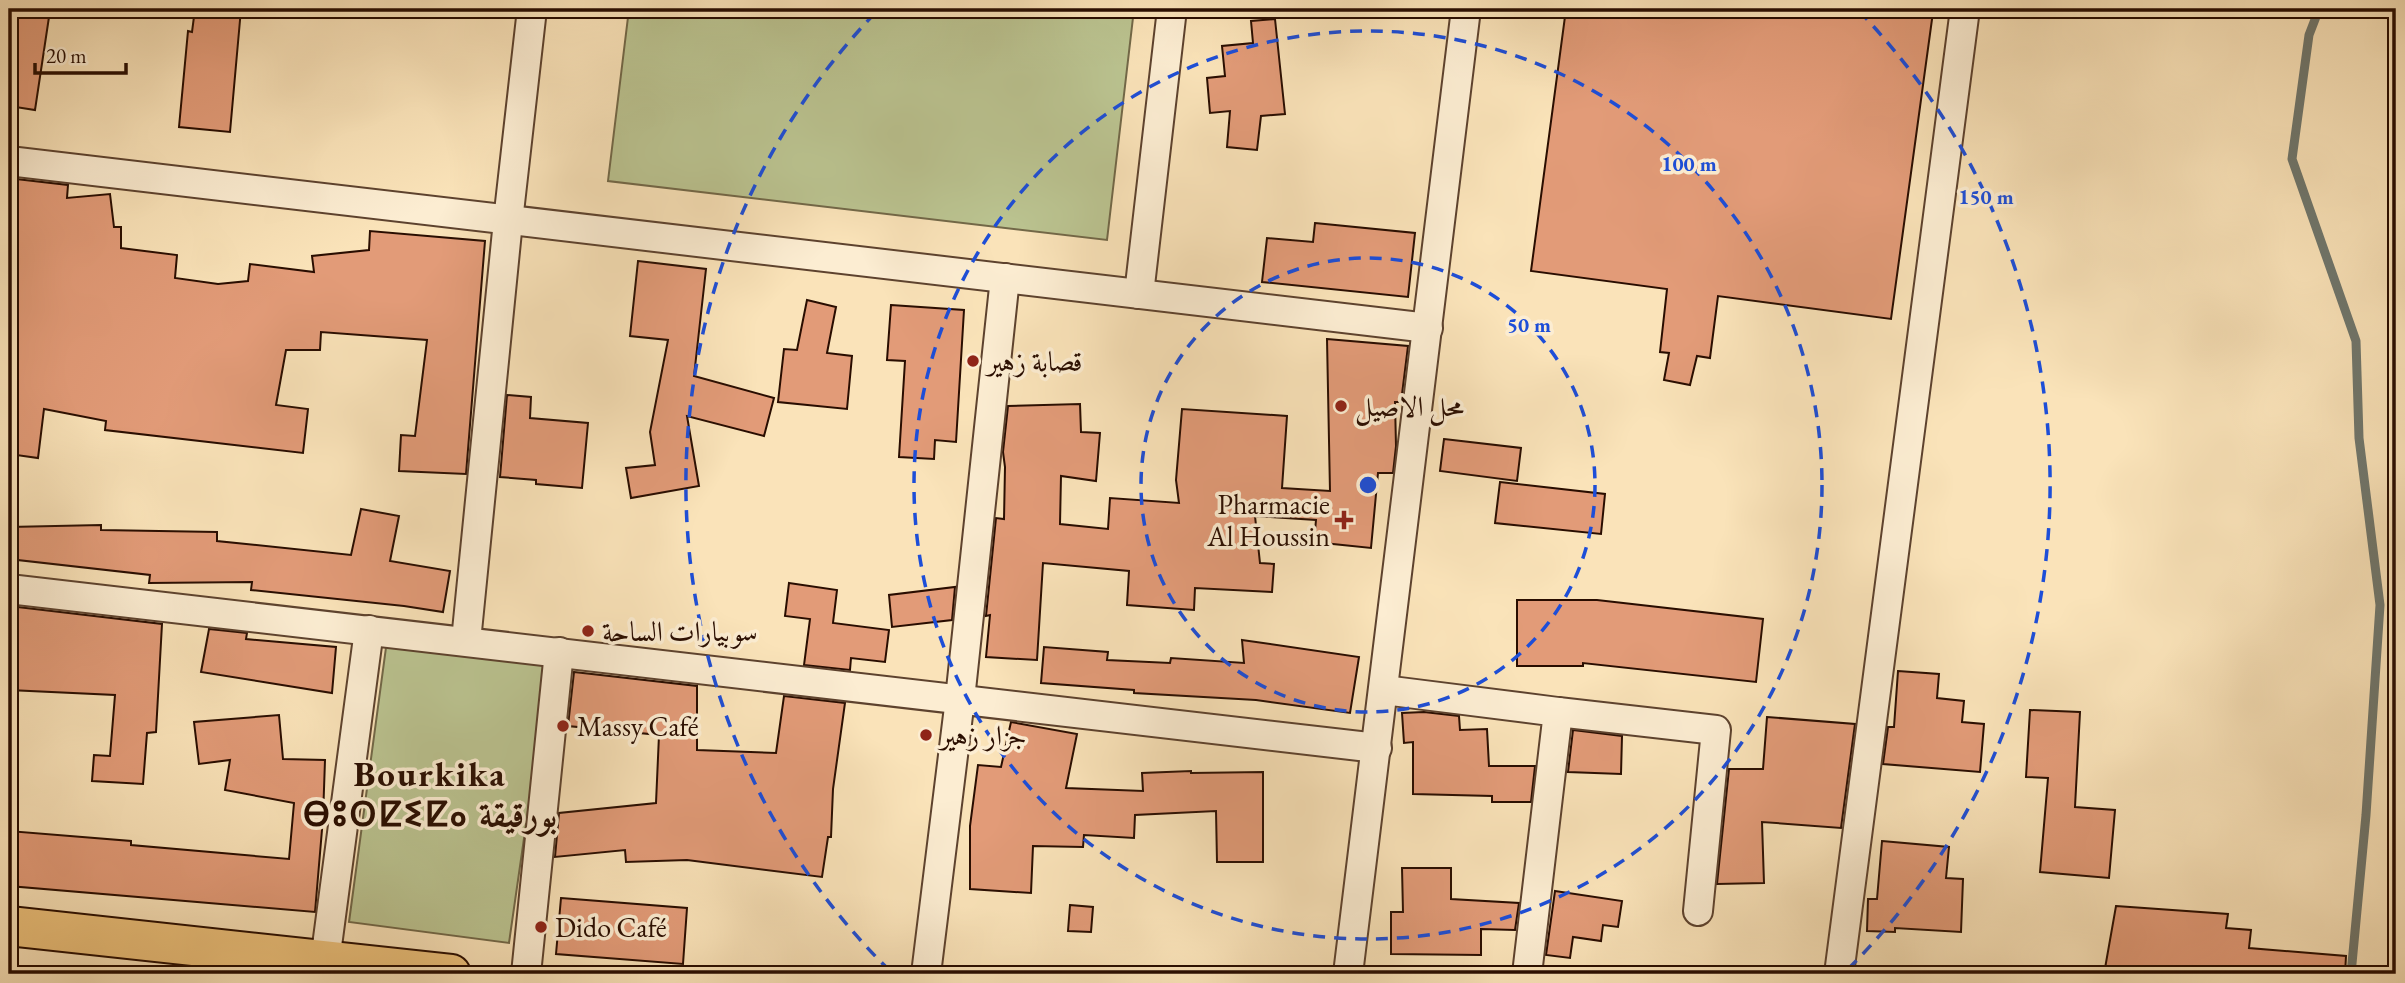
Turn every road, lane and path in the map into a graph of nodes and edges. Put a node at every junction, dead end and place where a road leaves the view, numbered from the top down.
1 (532, 9) edge
2 (1172, 9) edge
3 (1466, 9) edge
4 (1965, 9) edge
5 (9, 162) edge
6 (508, 221) junction
7 (1005, 278) junction
8 (1139, 294) junction
9 (1428, 328) junction
10 (9, 589) edge
11 (369, 630) junction
12 (466, 641) junction
13 (559, 652) junction
14 (1384, 690) junction
15 (960, 699) junction
16 (1558, 712) junction
17 (1377, 748) junction
18 (1698, 911) dead end
19 (9, 926) edge
20 (325, 961) junction
21 (451, 974) edge
22 (526, 974) edge
23 (926, 974) edge
24 (1348, 974) edge
25 (1527, 974) edge
26 (1839, 974) edge

1 - 6 street
2 - 8 street
3 - 9 street
4 - 26 street
5 - 6 street
6 - 7 street
6 - 12 street
7 - 8 street
7 - 15 street
8 - 9 street
9 - 14 street
10 - 11 street
11 - 12 street
11 - 20 street
12 - 13 street
13 - 15 street
13 - 22 street
14 - 16 street
14 - 17 street
15 - 17 street
15 - 23 street
16 - 18 street
16 - 25 street
17 - 24 street
19 - 20 main road
20 - 21 main road

